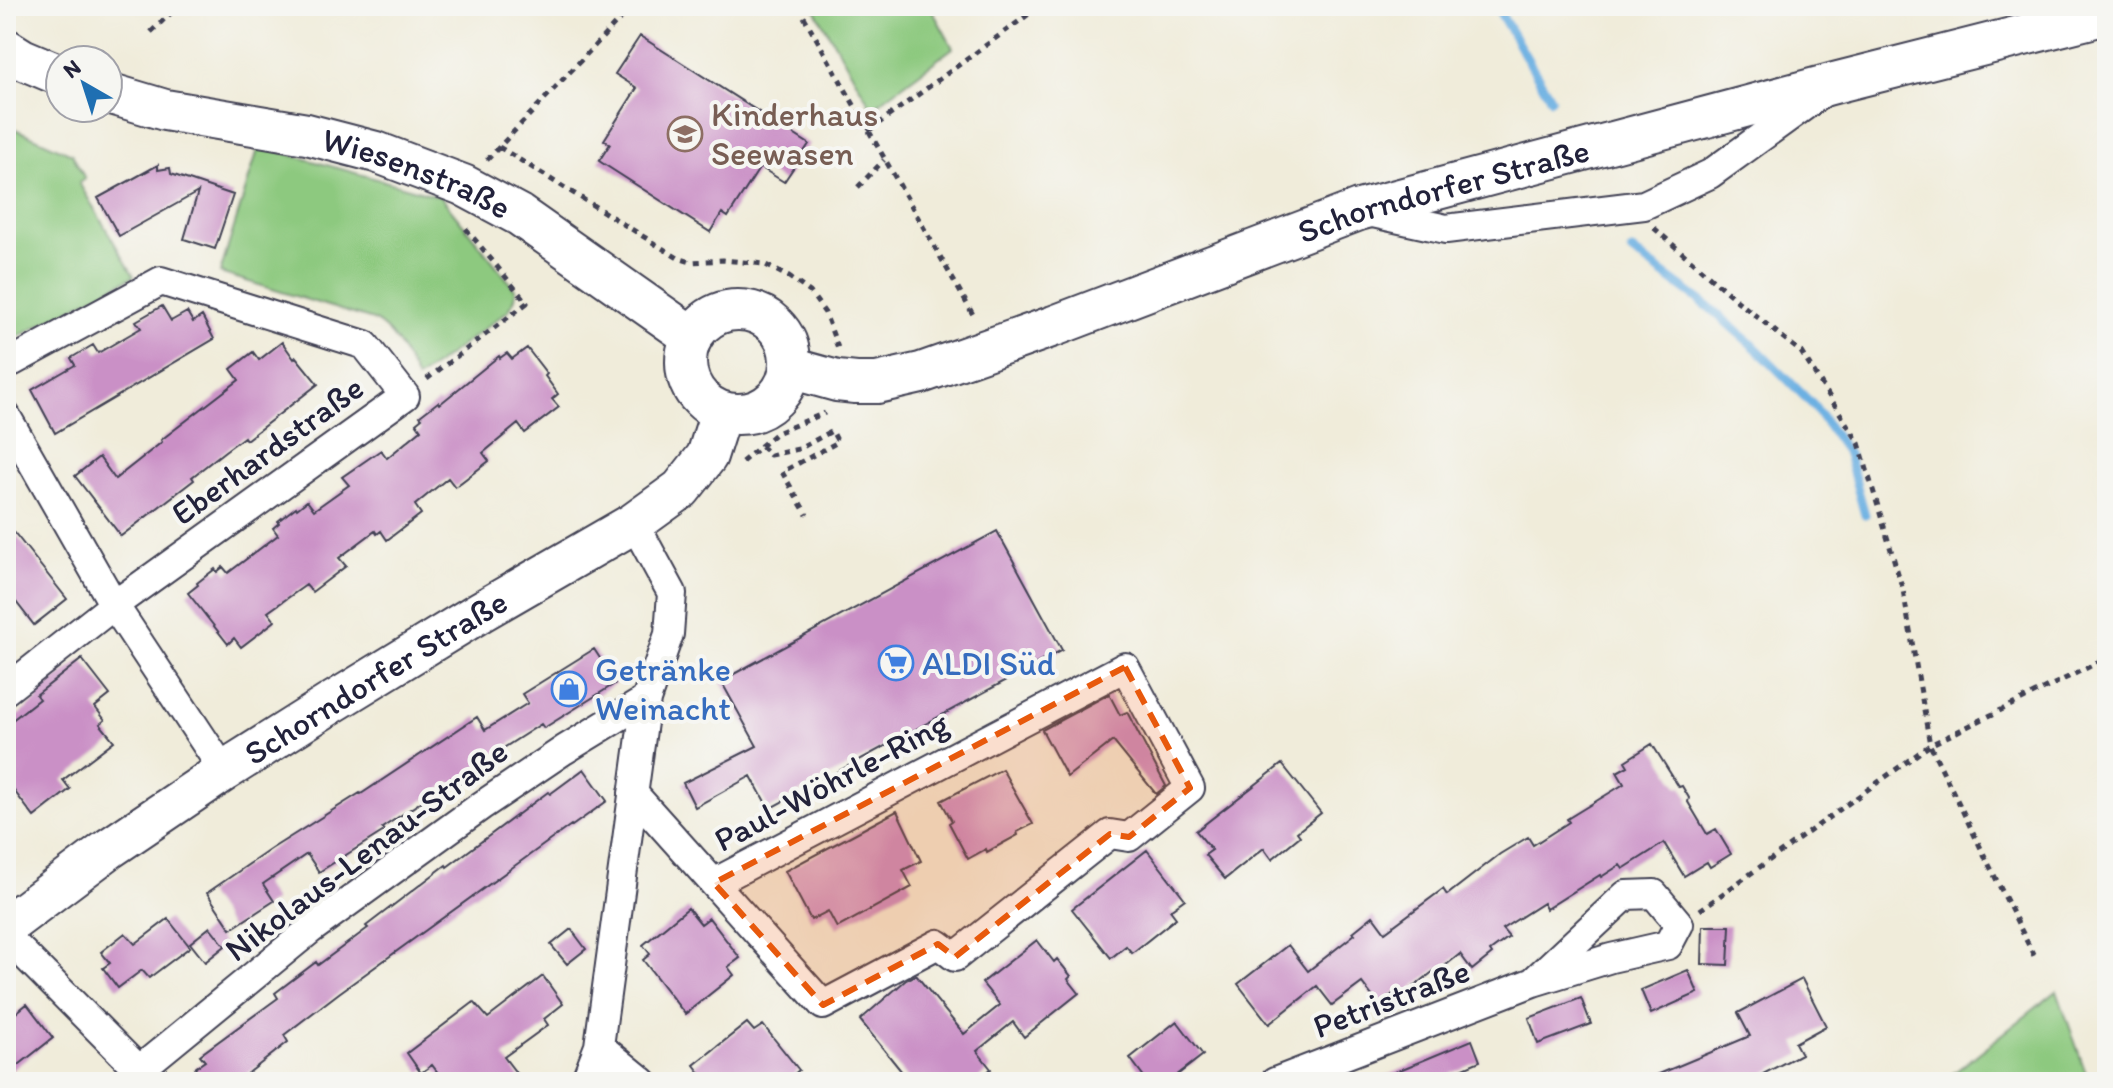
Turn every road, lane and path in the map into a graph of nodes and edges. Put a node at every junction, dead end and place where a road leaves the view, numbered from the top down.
1 (178, 6) edge
2 (632, 6) edge
3 (798, 6) edge
4 (1040, 6) edge
5 (2107, 14) edge
6 (151, 32) dead end
7 (6, 49) edge
8 (44, 68) edge
9 (1838, 82) junction
10 (124, 98) edge
11 (868, 131) junction
12 (499, 147) junction
13 (884, 160) junction
14 (463, 185) junction
15 (858, 187) dead end
16 (1644, 205) junction
17 (1359, 210) junction
18 (789, 277) dead end
19 (691, 336) junction
20 (992, 349) junction
21 (6, 365) edge
22 (790, 368) junction
23 (405, 396) junction
24 (721, 412) junction
25 (6, 416) edge
26 (833, 420) dead end
27 (832, 431) junction
28 (761, 446) dead end
29 (807, 515) dead end
30 (634, 523) junction
31 (114, 605) junction
32 (2107, 658) edge
33 (6, 690) edge
34 (646, 700) junction
35 (1930, 745) junction
36 (224, 771) junction
37 (633, 793) junction
38 (714, 883) junction
39 (1679, 924) junction
40 (6, 926) edge
41 (6, 936) edge
42 (2036, 960) dead end
43 (1533, 982) junction
44 (599, 1046) junction
45 (145, 1076) edge
46 (585, 1082) edge
47 (643, 1082) edge
48 (1275, 1082) edge

1 - 6 path
2 - 12 path
3 - 11 path
4 - 11 path
5 - 9 street, Schorndorfer Straße
7 - 8 street
9 - 16 street
9 - 17 street, Schorndorfer Straße
10 - 14 street, Wiesenstraße
11 - 13 path
12 - 14 path
12 - 18 path
13 - 15 path
13 - 20 path
14 - 19 street, Wiesenstraße
14 - 23 path
16 - 17 street
16 - 35 path
17 - 20 street, Schorndorfer Straße
19 - 22 street
19 - 24 street
20 - 22 street, Schorndorfer Straße
21 - 23 street, Eberhardstraße
22 - 24 street
23 - 31 street, Eberhardstraße
24 - 30 street, Schorndorfer Straße
25 - 31 street
26 - 27 path
27 - 28 path
27 - 29 path
30 - 34 street
30 - 36 street, Schorndorfer Straße
31 - 33 street, Eberhardstraße
31 - 36 street
32 - 35 path
34 - 37 street
34 - 45 street, Nikolaus-Lenau-Straße
35 - 39 path
35 - 42 path
36 - 40 street, Schorndorfer Straße
37 - 38 street, Paul-Wöhrle-Ring
37 - 44 street
38 - 38 street, Paul-Wöhrle-Ring
39 - 43 street, Petristraße
39 - 43 street, Petristraße
41 - 45 street
43 - 48 street, Petristraße
44 - 46 street
44 - 47 street

